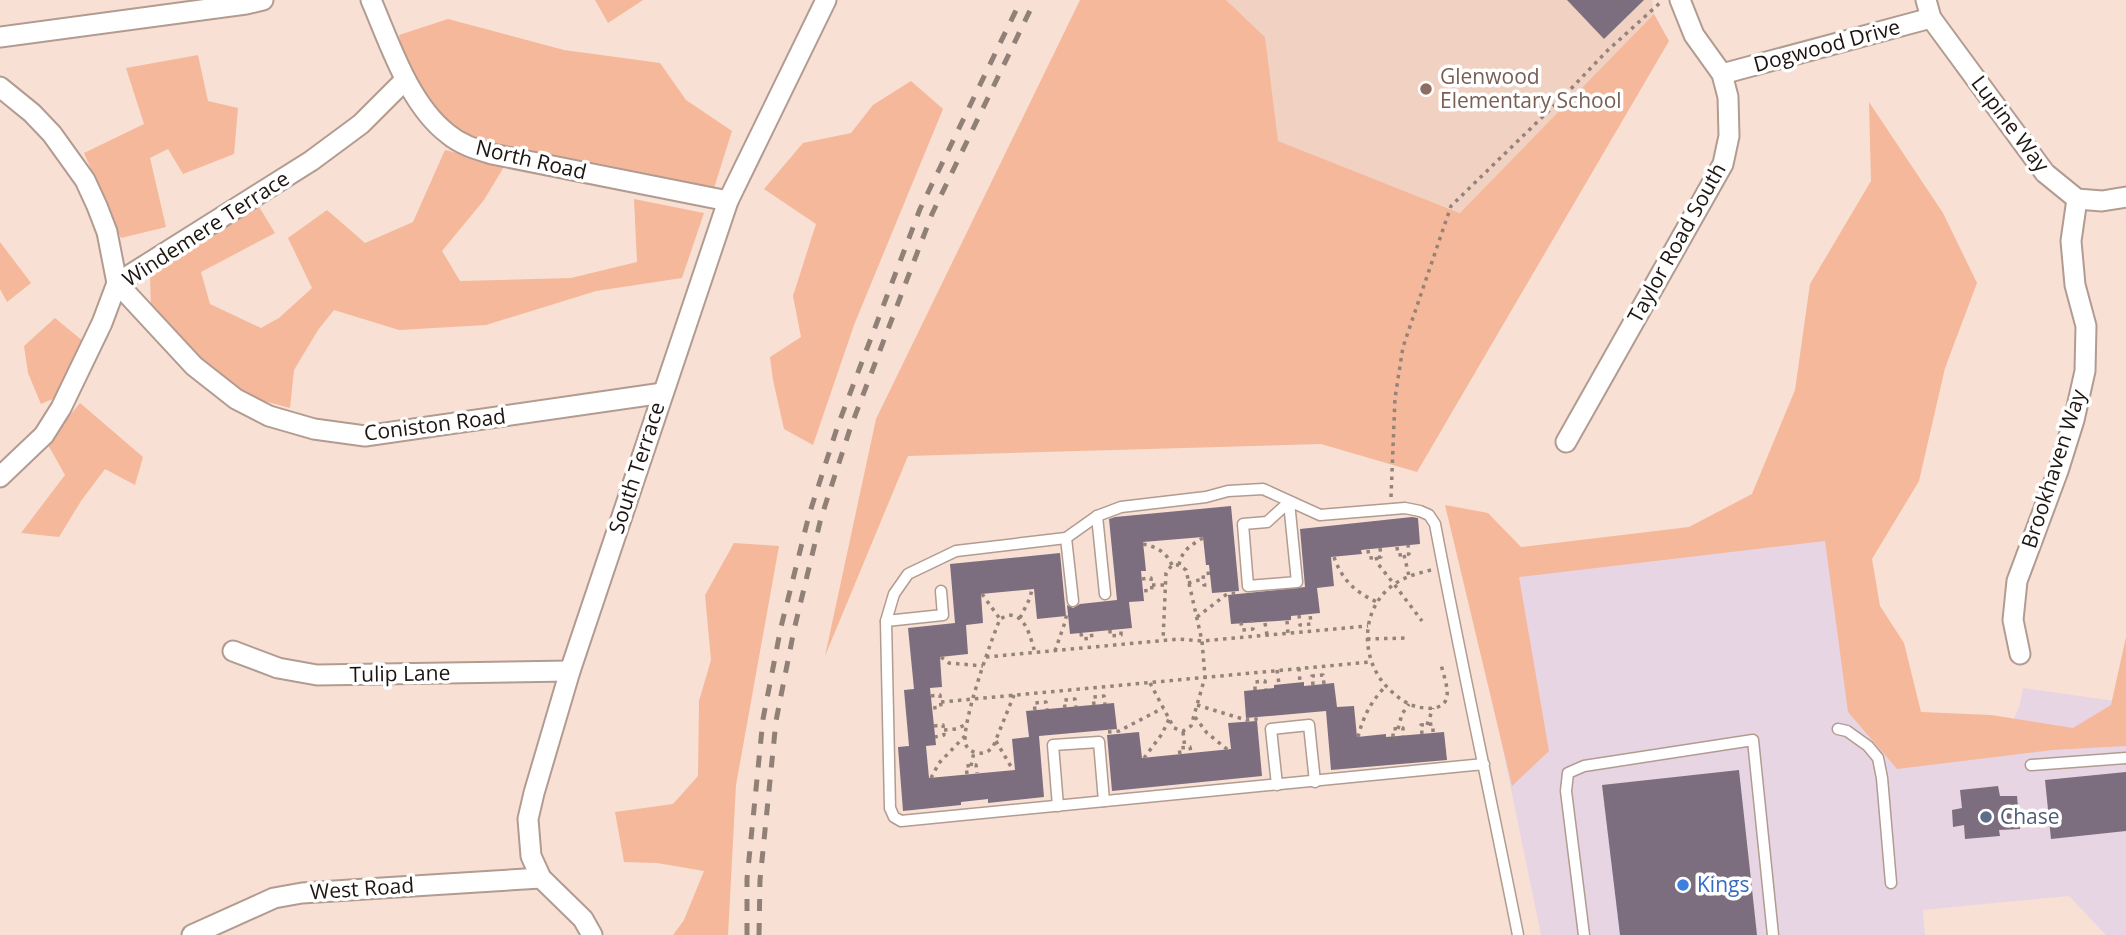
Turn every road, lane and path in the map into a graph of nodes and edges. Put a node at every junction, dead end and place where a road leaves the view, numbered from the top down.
1 (263, 0) edge
2 (371, 0) edge
3 (825, 0) edge
4 (1663, 0) edge
5 (1680, 0) edge
6 (1928, 9) edge
7 (0, 37) edge
8 (1723, 74) junction
9 (405, 80) junction
10 (0, 87) edge
11 (2126, 197) edge
12 (2077, 199) junction
13 (728, 201) junction
14 (117, 283) junction
15 (663, 393) junction
16 (1566, 442) dead end
17 (0, 477) edge
18 (1290, 502) junction
19 (1391, 509) junction
20 (1097, 516) junction
21 (1066, 538) junction
22 (1203, 538) dead end
23 (1143, 544) dead end
24 (1408, 545) dead end
25 (1397, 547) dead end
26 (1380, 548) dead end
27 (1368, 550) dead end
28 (1404, 555) junction
29 (1334, 557) dead end
30 (1376, 557) junction
31 (1172, 565) junction
32 (1179, 565) junction
33 (1443, 567) junction
34 (1210, 573) dead end
35 (1409, 576) junction
36 (1142, 579) dead end
37 (1203, 579) junction
38 (1188, 583) junction
39 (1394, 583) junction
40 (1152, 584) junction
41 (1211, 584) dead end
42 (1166, 585) junction
43 (1248, 586) junction
44 (1032, 589) dead end
45 (941, 591) dead end
46 (1143, 591) dead end
47 (982, 594) dead end
48 (1105, 594) dead end
49 (1073, 601) joint
50 (1377, 602) junction
51 (1310, 614) dead end
52 (1299, 615) dead end
53 (1197, 617) junction
54 (1020, 618) junction
55 (1000, 619) junction
56 (886, 621) junction
57 (1252, 621) dead end
58 (1287, 621) dead end
59 (1422, 621) dead end
60 (1241, 622) dead end
61 (1265, 623) dead end
62 (1306, 624) junction
63 (1368, 626) junction
64 (1121, 629) dead end
65 (1248, 629) junction
66 (1110, 630) dead end
67 (1091, 631) dead end
68 (1306, 632) junction
69 (1081, 633) dead end
70 (1288, 634) junction
71 (1267, 635) junction
72 (1116, 636) junction
73 (1248, 637) junction
74 (1408, 638) dead end
75 (1086, 639) junction
76 (1367, 639) junction
77 (1163, 640) junction
78 (1202, 641) junction
79 (1116, 645) junction
80 (1087, 648) junction
81 (1055, 650) junction
82 (233, 651) dead end
83 (1035, 652) junction
84 (2020, 654) dead end
85 (941, 657) dead end
86 (986, 657) junction
87 (1370, 662) junction
88 (1441, 664) dead end
89 (983, 666) junction
90 (1317, 667) junction
91 (1299, 668) junction
92 (1277, 670) junction
93 (570, 671) junction
94 (1258, 672) junction
95 (1317, 676) junction
96 (1205, 677) junction
97 (1150, 682) junction
98 (1259, 682) junction
99 (1300, 682) dead end
100 (1279, 684) dead end
101 (1324, 684) dead end
102 (1313, 685) dead end
103 (1386, 686) junction
104 (1098, 687) junction
105 (1266, 689) dead end
106 (1069, 690) junction
107 (1255, 690) dead end
108 (1039, 693) junction
109 (1014, 695) junction
110 (931, 696) dead end
111 (1099, 697) junction
112 (973, 699) junction
113 (1070, 700) junction
114 (941, 702) junction
115 (1041, 702) junction
116 (1105, 704) dead end
117 (1409, 704) junction
118 (1094, 705) dead end
119 (1197, 705) junction
120 (1076, 707) dead end
121 (933, 708) dead end
122 (1065, 708) dead end
123 (1164, 708) junction
124 (1047, 709) dead end
125 (1433, 709) junction
126 (1035, 710) dead end
127 (1194, 716) junction
128 (1169, 718) junction
129 (1259, 719) dead end
130 (967, 724) junction
131 (1427, 724) junction
132 (934, 726) dead end
133 (1398, 729) junction
134 (1838, 729) dead end
135 (944, 730) junction
136 (1107, 732) dead end
137 (1183, 732) junction
138 (1433, 733) dead end
139 (1422, 734) dead end
140 (965, 736) junction
141 (1403, 736) dead end
142 (935, 737) dead end
143 (1358, 737) dead end
144 (1393, 737) dead end
145 (996, 740) junction
146 (1185, 748) junction
147 (1228, 750) dead end
148 (974, 752) junction
149 (1191, 753) dead end
150 (1180, 754) dead end
151 (1144, 758) dead end
152 (2126, 758) edge
153 (1484, 764) junction
154 (2031, 765) dead end
155 (971, 766) junction
156 (1013, 770) dead end
157 (977, 773) dead end
158 (967, 774) dead end
159 (931, 778) dead end
160 (1315, 782) junction
161 (1277, 785) junction
162 (1104, 801) junction
163 (1058, 806) junction
164 (541, 878) junction
165 (1891, 883) dead end
166 (192, 935) edge
167 (592, 935) edge
168 (1518, 935) edge
169 (1584, 935) edge
170 (1773, 935) edge

1 - 7 street
2 - 9 street, North Road
3 - 13 street, South Terrace
4 - 19 path
5 - 8 street, Taylor Road South
6 - 8 street, Dogwood Drive
6 - 12 street, Lupine Way
8 - 16 street, Taylor Road South
9 - 13 street, North Road
9 - 14 street, Windemere Terrace
10 - 14 street
11 - 12 street
12 - 84 street, Brookhaven Way
13 - 15 street, South Terrace
14 - 15 street, Coniston Road
14 - 17 street, Windemere Terrace
15 - 93 street, South Terrace
18 - 19 lane
18 - 20 lane
18 - 43 lane
18 - 43 lane
19 - 33 lane
20 - 21 lane
20 - 48 lane
21 - 49 lane
21 - 56 lane
22 - 32 path
23 - 31 path
24 - 28 path
25 - 28 path
26 - 30 path
27 - 30 path
28 - 35 path
29 - 50 path
30 - 39 path
31 - 32 path
31 - 42 path
32 - 38 path
33 - 35 path
33 - 153 lane
34 - 37 path
35 - 39 path
36 - 40 path
37 - 38 path
37 - 41 path
38 - 53 path
39 - 50 path
39 - 59 path
40 - 42 path
40 - 46 path
42 - 77 path
43 - 53 path
44 - 54 path
45 - 56 lane
47 - 55 path
49 - 81 path
50 - 63 path
51 - 62 path
52 - 62 path
53 - 78 path
54 - 55 path
54 - 83 path
55 - 86 path
56 - 163 lane
57 - 65 path
58 - 70 path
60 - 65 path
61 - 71 path
62 - 68 path
63 - 68 path
63 - 76 path
64 - 72 path
65 - 73 path
66 - 72 path
67 - 75 path
68 - 70 path
69 - 75 path
70 - 71 path
71 - 73 path
72 - 79 path
73 - 78 path
74 - 76 path
75 - 80 path
76 - 87 path
77 - 78 path
77 - 79 path
78 - 96 path
79 - 80 path
80 - 81 path
81 - 83 path
82 - 93 street, Tulip Lane
83 - 86 path
85 - 89 path
86 - 89 path
87 - 90 path
87 - 103 path
88 - 125 path
89 - 112 path
90 - 91 path
90 - 95 path
91 - 92 path
91 - 99 path
92 - 94 path
92 - 100 path
93 - 164 street, South Terrace
94 - 96 path
94 - 98 path
95 - 101 path
95 - 102 path
96 - 97 path
96 - 119 path
97 - 104 path
97 - 123 path
98 - 105 path
98 - 107 path
103 - 117 path
103 - 143 path
104 - 106 path
104 - 111 path
106 - 108 path
106 - 113 path
108 - 109 path
108 - 115 path
109 - 112 path
109 - 145 path
110 - 114 path
111 - 116 path
111 - 118 path
112 - 114 path
112 - 130 path
113 - 120 path
113 - 122 path
114 - 121 path
115 - 124 path
115 - 126 path
117 - 125 path
117 - 133 path
119 - 127 path
119 - 129 path
123 - 128 path
123 - 136 path
125 - 131 path
127 - 137 path
127 - 147 path
128 - 137 path
128 - 151 path
130 - 135 path
130 - 140 path
131 - 138 path
131 - 139 path
132 - 135 path
133 - 141 path
133 - 144 path
134 - 165 lane
135 - 142 path
137 - 146 path
140 - 148 path
140 - 159 path
145 - 148 path
145 - 156 path
146 - 149 path
146 - 150 path
148 - 155 path
152 - 154 lane
153 - 160 lane
153 - 168 lane
155 - 157 path
155 - 158 path
160 - 161 lane
160 - 161 lane
161 - 162 lane
162 - 163 lane
162 - 163 lane
164 - 166 street, West Road
164 - 167 street, South Terrace
169 - 170 lane

